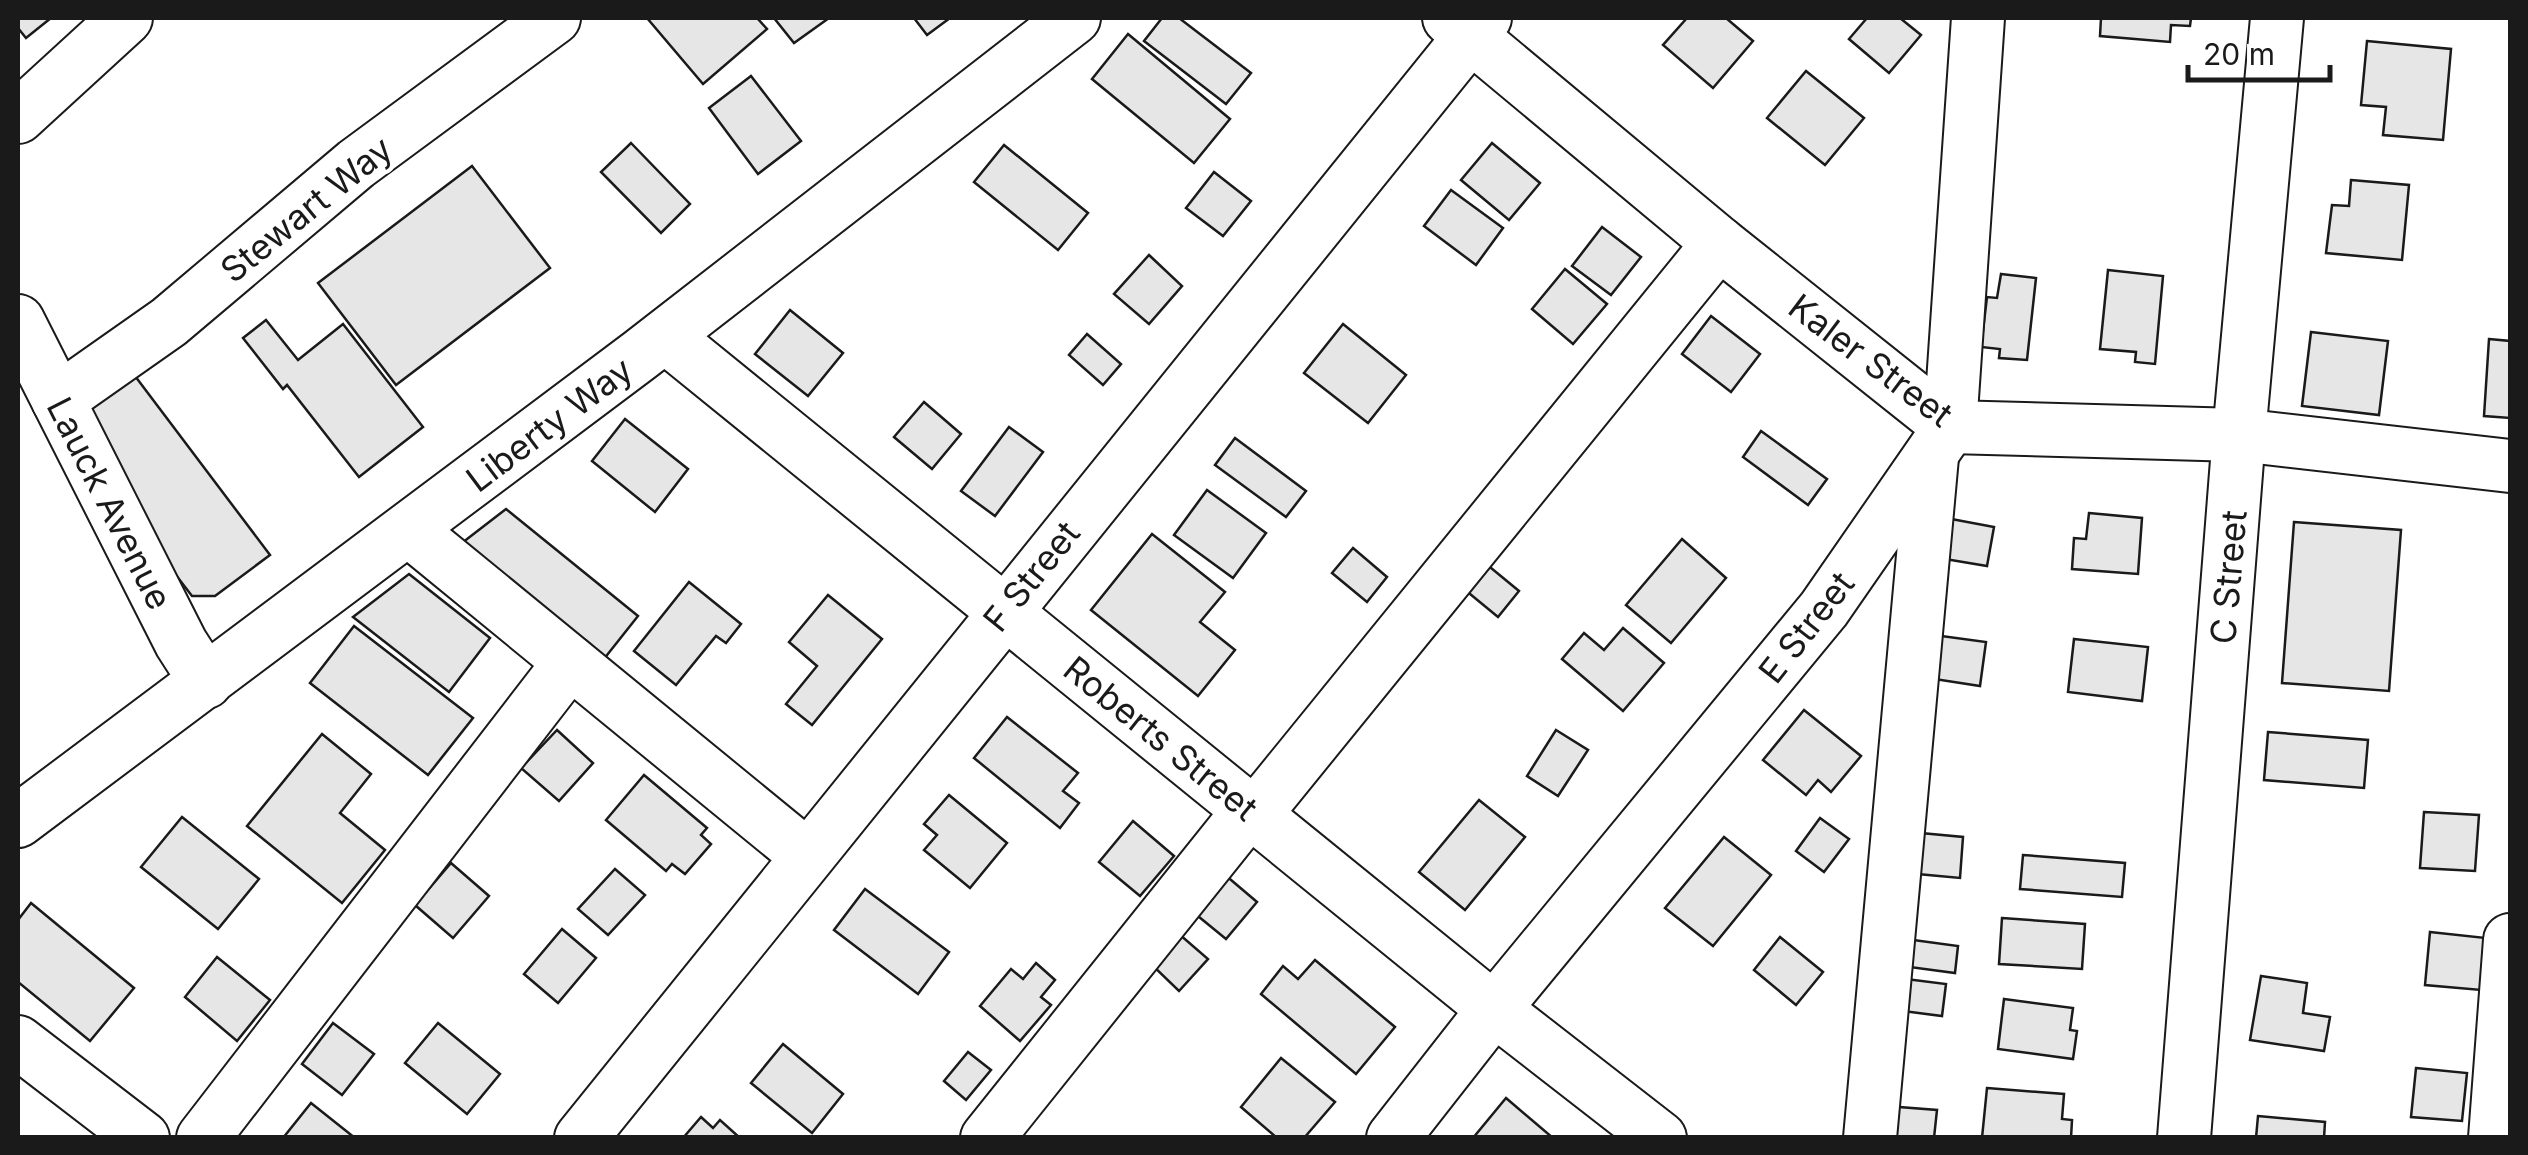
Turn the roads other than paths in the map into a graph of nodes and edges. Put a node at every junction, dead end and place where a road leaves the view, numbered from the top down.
1 (126, 18) edge
2 (554, 18) edge
3 (1978, 18) edge
4 (2277, 18) edge
5 (1057, 22) edge
6 (1468, 23) edge
7 (18, 117) edge
8 (1719, 243) junction
9 (18, 321) edge
10 (665, 336) junction
11 (58, 400) junction
12 (2239, 434) junction
13 (1941, 440) junction
14 (2510, 466) edge
15 (409, 530) junction
16 (1004, 610) junction
17 (570, 662) junction
18 (206, 682) junction
19 (1255, 814) junction
20 (18, 822) edge
21 (806, 856) junction
22 (2510, 940) edge
23 (1494, 1009) junction
24 (18, 1042) edge
25 (143, 1138) edge
26 (203, 1138) edge
27 (580, 1138) edge
28 (987, 1138) edge
29 (1393, 1138) edge
30 (1660, 1138) edge
31 (1870, 1138) edge
32 (2184, 1138) edge
33 (2495, 1138) edge

1 - 7 street
2 - 11 street, Stewart Way
3 - 13 street
4 - 12 street, C Street
5 - 10 street, Liberty Way
6 - 8 street, Kaler Street
6 - 16 street, F Street
8 - 13 street, Kaler Street
8 - 19 street
9 - 11 street, Lauck Avenue
10 - 15 street, Liberty Way
10 - 16 street, Roberts Street
11 - 18 street, Lauck Avenue
12 - 13 street, Kaler Street
12 - 14 street, Kaler Street
12 - 32 street, C Street
13 - 23 street, E Street
13 - 31 street
15 - 17 street
15 - 18 street, Liberty Way
16 - 19 street, Roberts Street
16 - 21 street, F Street
17 - 21 street
17 - 26 street
18 - 20 street, Liberty Way
19 - 23 street, Roberts Street
19 - 28 street
21 - 27 street, F Street
22 - 33 street
23 - 29 street, E Street
23 - 30 street, Roberts Street
24 - 25 street

